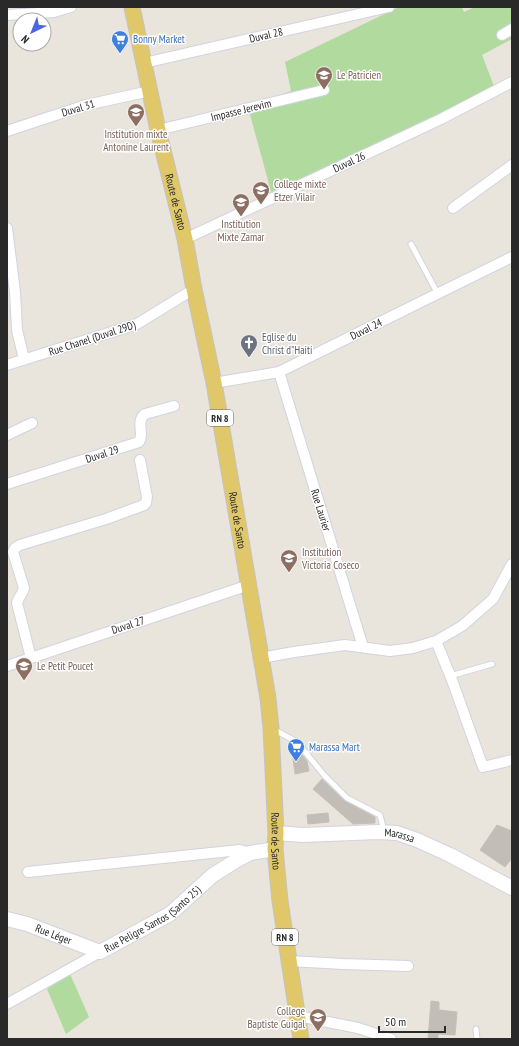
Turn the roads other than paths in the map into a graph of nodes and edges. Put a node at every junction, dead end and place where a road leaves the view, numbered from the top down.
1 (70, 7) edge
2 (132, 7) edge
3 (389, 7) edge
4 (7, 15) edge
5 (512, 29) edge
6 (502, 35) dead end
7 (144, 64) junction
8 (512, 82) edge
9 (324, 90) dead end
10 (150, 91) junction
11 (158, 130) junction
12 (7, 131) edge
13 (512, 165) edge
14 (453, 208) dead end
15 (7, 228) edge
16 (184, 239) junction
17 (411, 244) dead end
18 (512, 257) edge
19 (194, 289) junction
20 (438, 294) junction
21 (24, 359) junction
22 (7, 365) edge
23 (279, 372) junction
24 (214, 383) junction
25 (174, 406) dead end
26 (32, 424) dead end
27 (7, 435) edge
28 (140, 460) dead end
29 (7, 484) edge
30 (11, 549) edge
31 (512, 565) edge
32 (249, 585) junction
33 (436, 641) junction
34 (363, 647) junction
35 (31, 658) junction
36 (261, 658) junction
37 (492, 664) dead end
38 (7, 666) edge
39 (450, 676) junction
40 (271, 728) junction
41 (512, 760) edge
42 (384, 832) junction
43 (276, 834) junction
44 (275, 849) junction
45 (250, 853) junction
46 (28, 872) dead end
47 (512, 888) edge
48 (7, 918) edge
49 (100, 952) junction
50 (289, 961) junction
51 (408, 966) dead end
52 (7, 1004) edge
53 (298, 1016) junction
54 (476, 1029) dead end
55 (301, 1039) edge
56 (391, 1039) edge
57 (477, 1039) edge

1 - 4 street
2 - 7 main road, Route de Santo / RN 8
3 - 7 street, Duval 28
5 - 6 street
7 - 10 main road, Route de Santo / RN 8
8 - 16 street, Duval 26
9 - 11 street, Impasse Jerevim
10 - 11 main road, Route de Santo / RN 8
10 - 12 street, Duval 31
11 - 16 main road, Route de Santo / RN 8
13 - 14 street
15 - 21 street
16 - 19 main road, Route de Santo / RN 8
17 - 20 lane
18 - 20 street, Duval 24
19 - 21 street, Rue Chanel (Duval 29D)
19 - 24 main road, Route de Santo / RN 8
20 - 23 street, Duval 24
21 - 22 street, Rue Chanel (Duval 29D)
23 - 24 street, Duval 24
23 - 34 street, Rue Laurier
24 - 32 main road, Route de Santo / RN 8
25 - 29 street, Duval 29
26 - 27 street
28 - 30 street
30 - 35 street
31 - 33 street
32 - 35 street, Duval 27
32 - 36 main road, Route de Santo / RN 8
33 - 34 street
33 - 39 street
34 - 36 street
35 - 38 street, Duval 27
36 - 40 main road, Route de Santo / RN 8
37 - 39 lane
39 - 41 street
40 - 42 lane
40 - 43 main road, Route de Santo / RN 8
42 - 43 street, Marassa
42 - 47 street, Marassa
43 - 44 main road, Route de Santo / RN 8
44 - 45 street, Rue Peligre Santos (Santo 25)
44 - 50 main road, Route de Santo / RN 8
45 - 46 street
45 - 49 street, Rue Peligre Santos (Santo 25)
48 - 49 street, Rue Léger
49 - 52 street, Rue Peligre Santos (Santo 25)
50 - 51 street
50 - 53 main road, Route de Santo / RN 8
53 - 55 main road, Route de Santo / RN 8
53 - 56 street
54 - 57 lane

